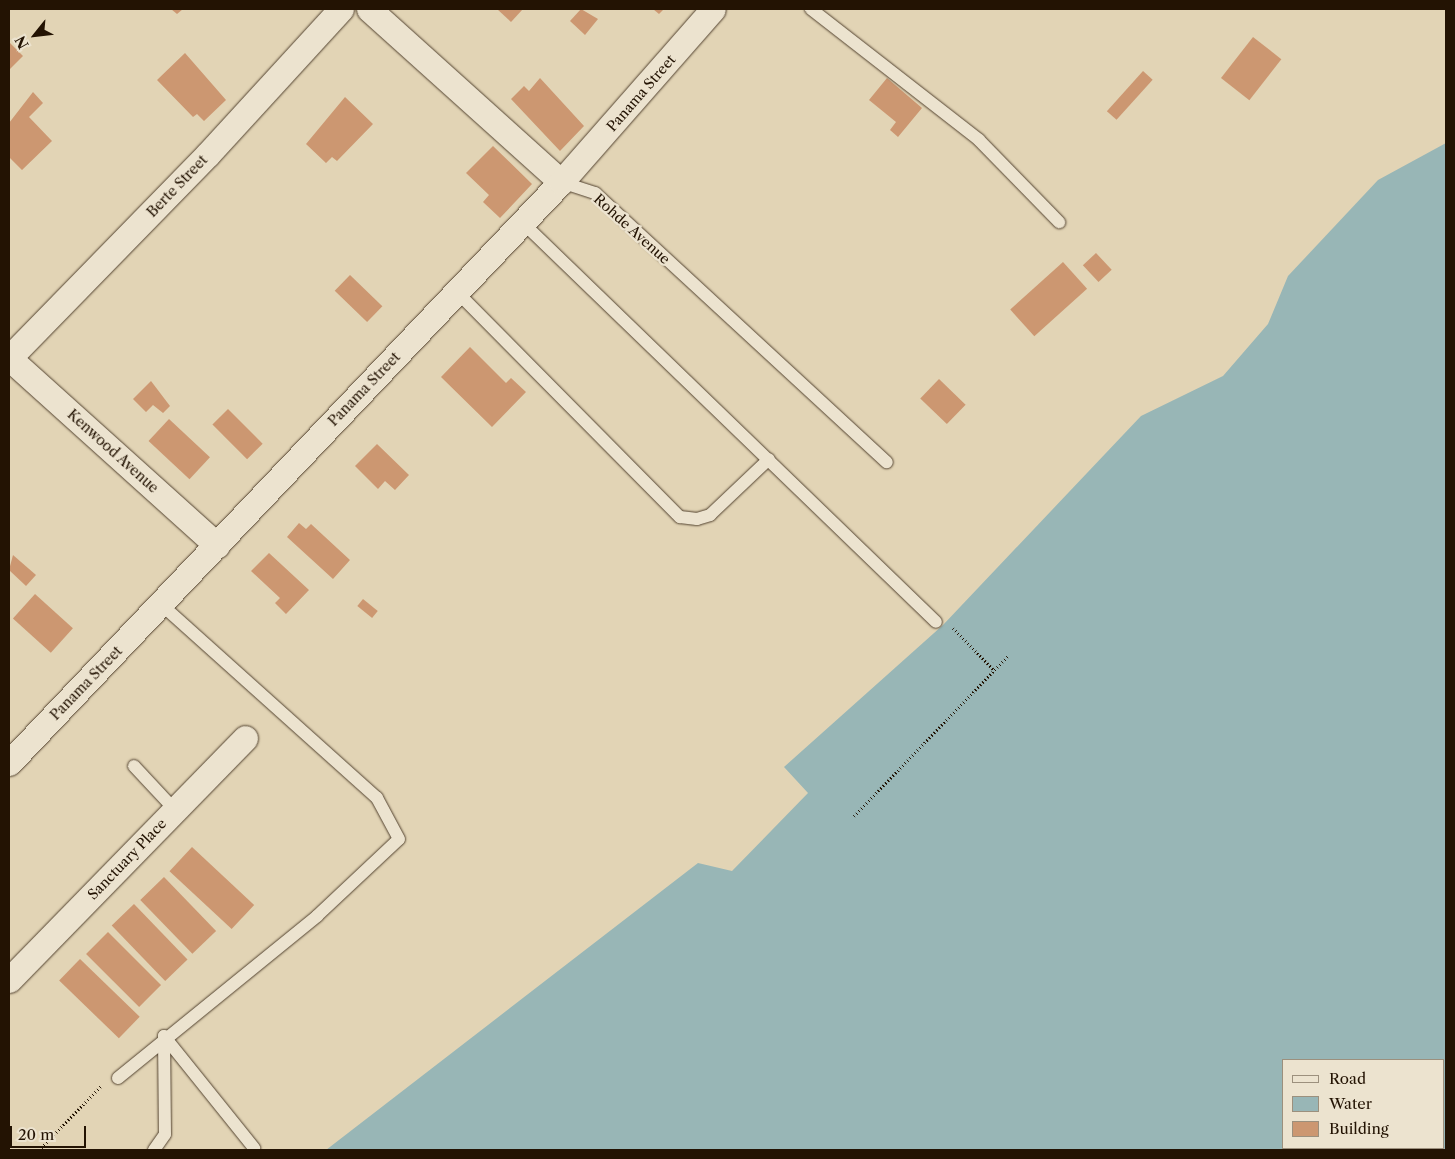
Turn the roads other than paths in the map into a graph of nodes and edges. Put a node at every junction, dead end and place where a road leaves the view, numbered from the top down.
1 (341, 9) edge
2 (369, 9) edge
3 (713, 9) edge
4 (811, 9) edge
5 (561, 182) junction
6 (1058, 222) dead end
7 (523, 223) junction
8 (457, 292) junction
9 (9, 358) edge
10 (770, 459) junction
11 (887, 462) dead end
12 (216, 545) junction
13 (162, 605) junction
14 (936, 622) dead end
15 (244, 738) dead end
16 (9, 764) edge
17 (134, 766) dead end
18 (175, 810) junction
19 (9, 980) edge
20 (164, 1036) junction
21 (118, 1078) dead end
22 (254, 1148) dead end
23 (154, 1150) edge

1 - 9 street, Berte Street
2 - 5 street, Rohde Avenue
3 - 5 street, Panama Street
4 - 6 lane
5 - 7 street, Panama Street
5 - 11 lane, Rohde Avenue
7 - 8 street, Panama Street
7 - 10 lane
8 - 10 lane
8 - 12 street, Panama Street
9 - 12 street, Kenwood Avenue
10 - 14 lane
12 - 13 street, Panama Street
13 - 16 street, Panama Street
13 - 20 lane
15 - 18 street, Sanctuary Place
17 - 18 lane
18 - 19 street, Sanctuary Place
20 - 21 lane
20 - 22 lane
20 - 23 lane

